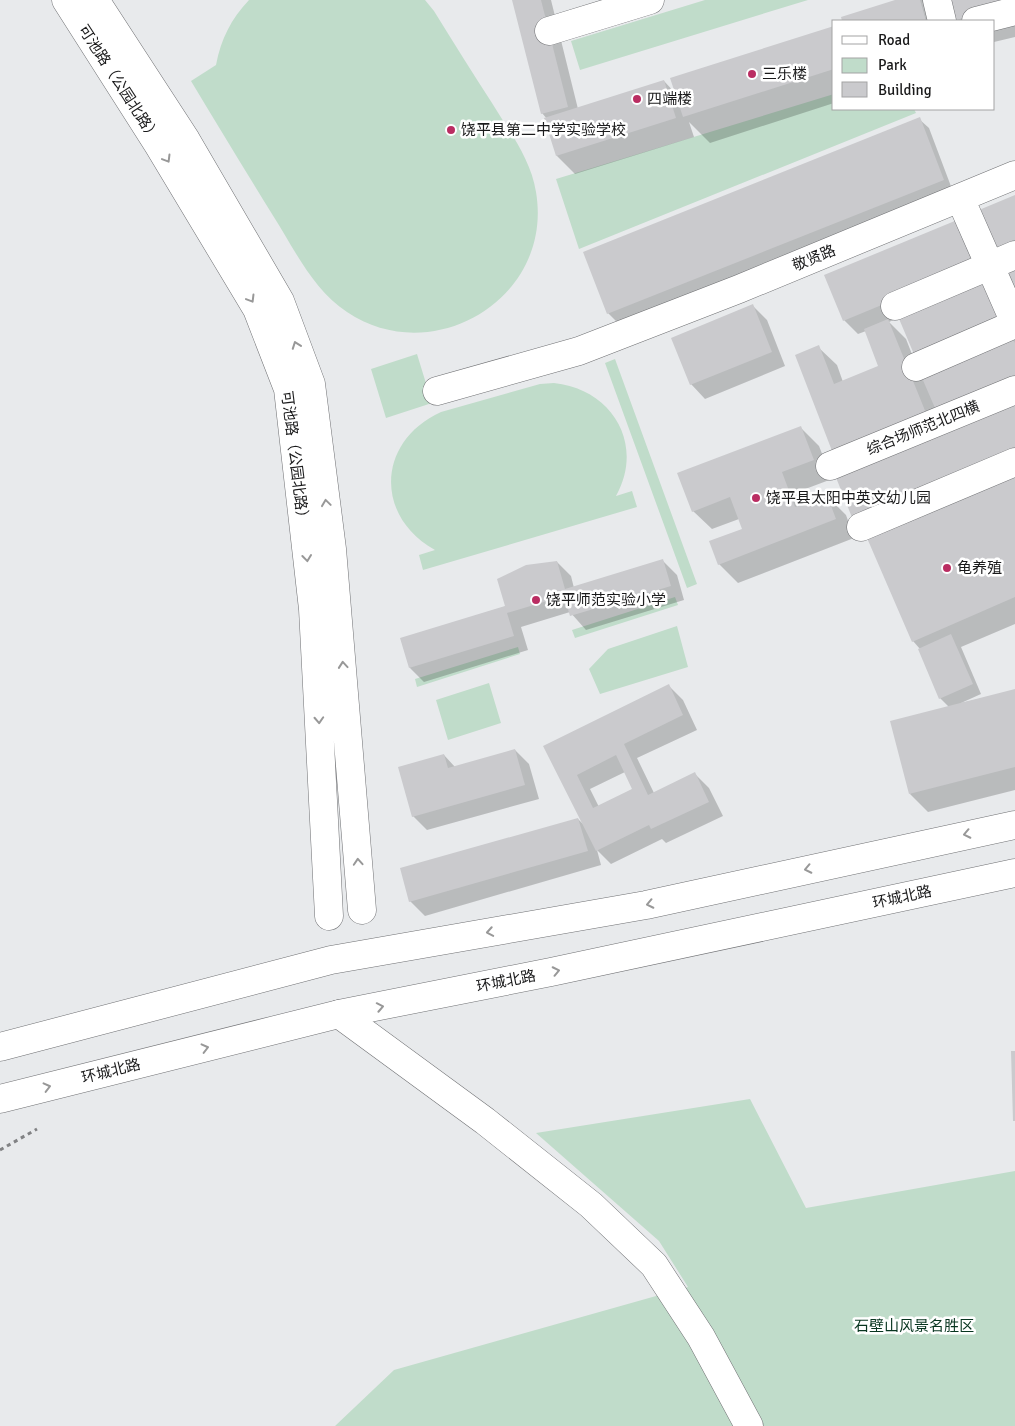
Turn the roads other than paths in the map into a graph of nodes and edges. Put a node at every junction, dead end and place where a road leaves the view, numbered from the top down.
1 (66, 0) edge
2 (95, 0) edge
3 (650, 0) edge
4 (937, 0) edge
5 (1015, 11) edge
6 (942, 20) edge
7 (980, 20) edge
8 (549, 31) dead end
9 (1015, 175) edge
10 (960, 198) junction
11 (1015, 255) edge
12 (990, 265) junction
13 (895, 306) dead end
14 (1015, 323) edge
15 (916, 367) dead end
16 (1015, 390) edge
17 (437, 391) dead end
18 (1015, 462) edge
19 (830, 466) dead end
20 (861, 527) dead end
21 (1015, 825) edge
22 (1015, 873) edge
23 (362, 910) dead end
24 (329, 916) dead end
25 (339, 1014) junction
26 (0, 1047) edge
27 (0, 1099) edge
28 (749, 1426) edge

1 -> 24 main road, 可池路（公园北路）
23 -> 2 main road, 可池路（公园北路）
3 - 8 main road
4 - 6 main road
5 - 7 main road
9 - 10 main road, 敬贤路
10 - 12 main road
10 - 17 main road, 敬贤路
11 - 12 main road
12 - 13 main road
12 - 14 main road
14 - 15 main road
16 - 19 main road, 综合场师范北四横
18 - 20 main road
21 -> 26 main road
25 -> 22 main road, 环城北路
27 -> 25 main road, 环城北路
25 - 28 main road

